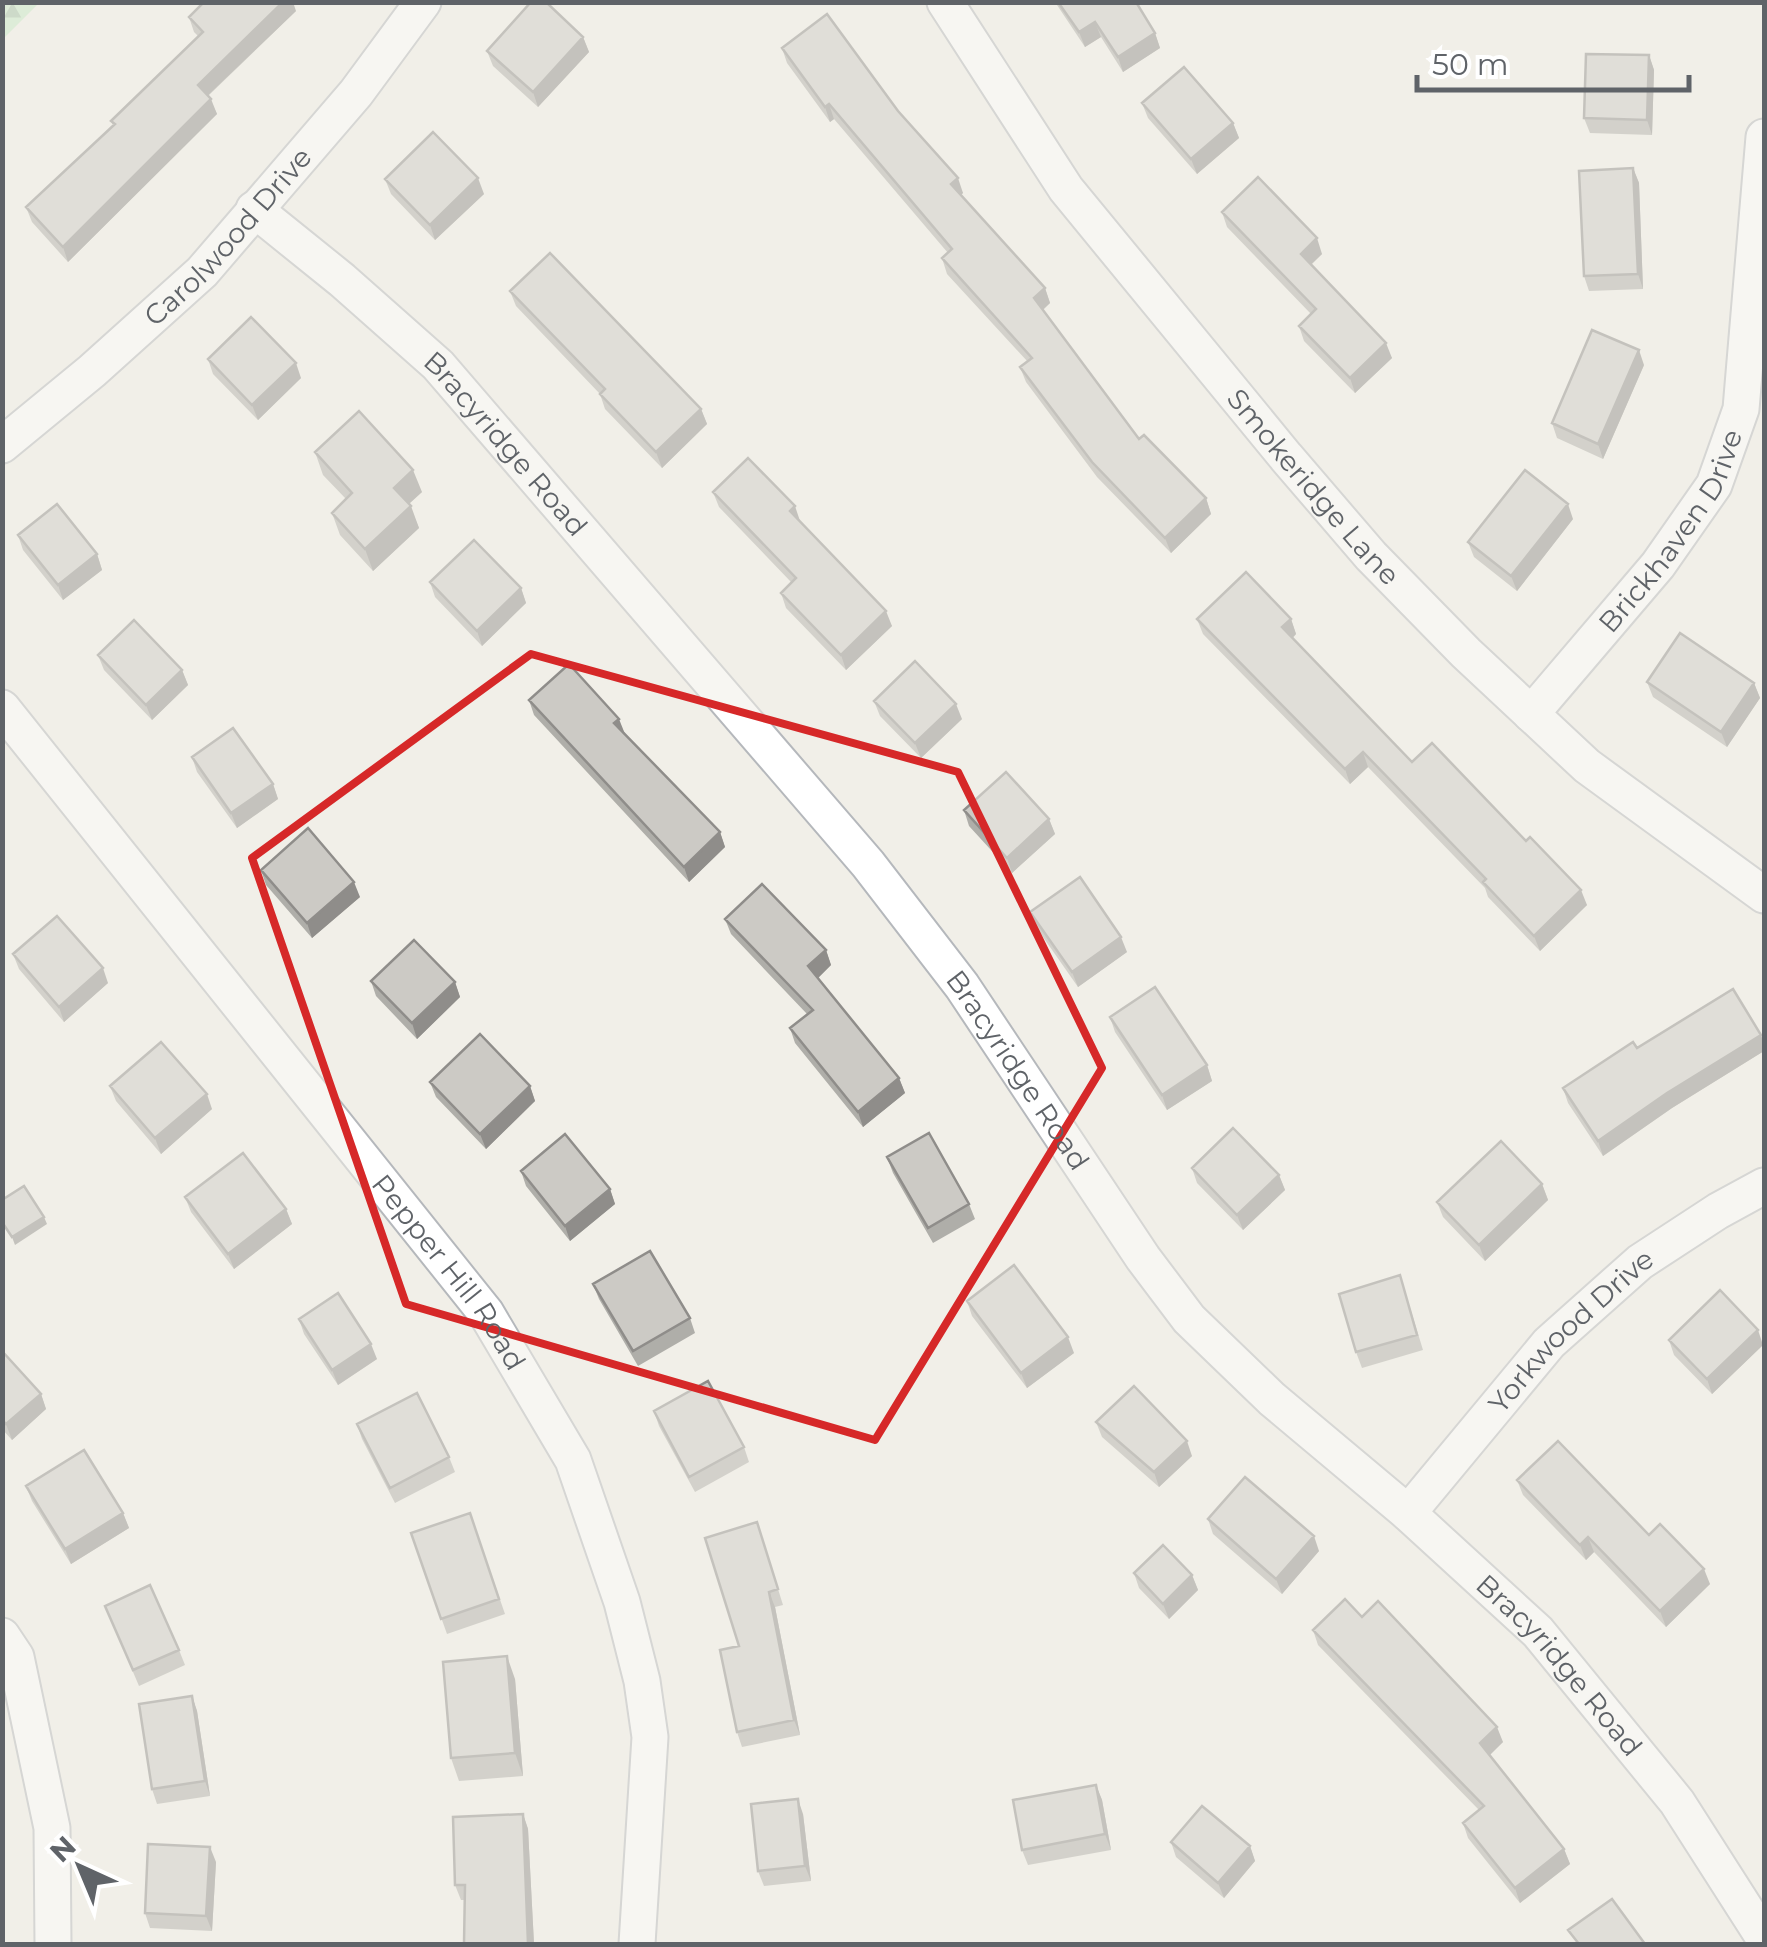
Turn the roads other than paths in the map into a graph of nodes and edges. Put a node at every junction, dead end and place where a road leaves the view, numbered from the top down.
1 (423, 2) edge
2 (945, 2) edge
3 (1764, 137) edge
4 (254, 209) junction
5 (2, 445) edge
6 (2, 708) edge
7 (1531, 714) junction
8 (1764, 895) edge
9 (1764, 1186) edge
10 (1408, 1513) junction
11 (2, 1636) edge
12 (1754, 1895) edge
13 (1764, 1938) edge
14 (53, 1944) edge
15 (638, 1944) edge

1 - 4 street, Carolwood Drive
2 - 7 street, Smokeridge Lane
3 - 7 street, Brickhaven Drive
4 - 5 street, Carolwood Drive
4 - 10 street, Bracyridge Road
6 - 15 street, Pepper Hill Road
7 - 8 street, Smokeridge Lane
9 - 10 street, Yorkwood Drive
10 - 12 street, Bracyridge Road
11 - 14 street
12 - 13 street, Bracyridge Road

